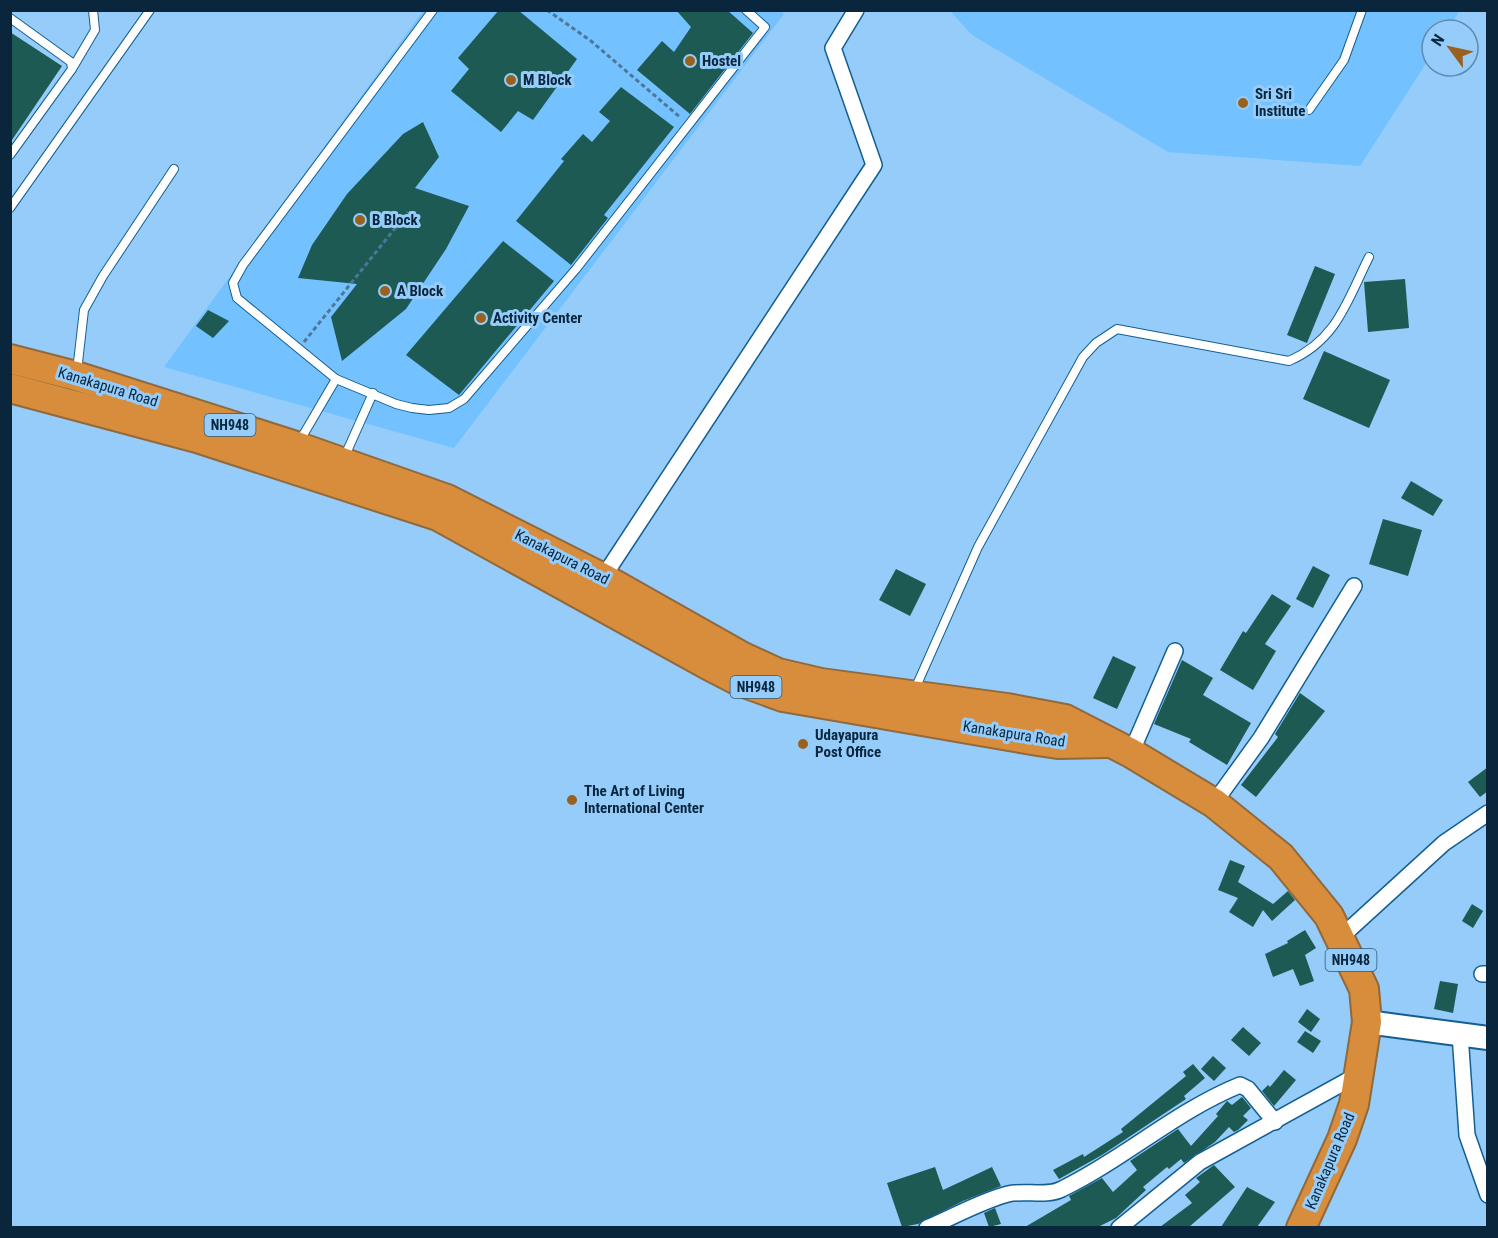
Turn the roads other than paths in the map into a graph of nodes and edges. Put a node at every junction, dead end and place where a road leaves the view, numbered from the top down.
1 (93, 10) edge
2 (150, 10) edge
3 (433, 10) edge
4 (746, 10) edge
5 (856, 10) edge
6 (1362, 10) edge
7 (10, 18) edge
8 (72, 69) junction
9 (1309, 110) dead end
10 (11, 156) edge
11 (174, 169) dead end
12 (10, 208) edge
13 (1370, 257) dead end
14 (10, 359) edge
15 (76, 376) junction
16 (336, 379) junction
17 (10, 388) edge
18 (373, 393) junction
19 (296, 446) junction
20 (343, 461) junction
21 (1354, 586) dead end
22 (597, 588) junction
23 (1175, 651) dead end
24 (820, 693) junction
25 (912, 696) junction
26 (1121, 748) junction
27 (1214, 803) junction
28 (1488, 813) edge
29 (1341, 937) junction
30 (1368, 1022) junction
31 (1460, 1034) junction
32 (1488, 1038) edge
33 (1361, 1073) junction
34 (1275, 1122) junction
35 (1488, 1195) edge
36 (927, 1227) edge
37 (1119, 1227) edge
38 (1301, 1227) edge

1 - 8 lane
2 - 12 lane
3 - 16 lane
4 - 18 lane
5 - 22 street
6 - 9 lane
7 - 8 lane
8 - 10 lane
11 - 15 lane
13 - 25 lane
14 - 15 highway, Kanakapura Road / NH948
15 - 19 highway, Kanakapura Road / NH948
16 - 18 lane
16 - 19 lane
17 - 22 highway, Kanakapura Road / NH948
18 - 20 lane
19 - 20 highway, Kanakapura Road / NH948
20 - 22 highway, Kanakapura Road / NH948
21 - 27 street
22 - 24 highway, Kanakapura Road / NH948
23 - 26 street
24 - 25 highway, Kanakapura Road / NH948
24 - 26 highway, Kanakapura Road / NH948
25 - 26 highway, Kanakapura Road / NH948
26 - 27 highway, Kanakapura Road / NH948
27 - 29 highway, Kanakapura Road / NH948
28 - 29 street
29 - 30 highway, Kanakapura Road / NH948
30 - 31 street
30 - 33 highway, Kanakapura Road / NH948
31 - 32 street
31 - 35 street
33 - 34 street
33 - 38 highway, Kanakapura Road / NH948
34 - 36 street
34 - 37 street

